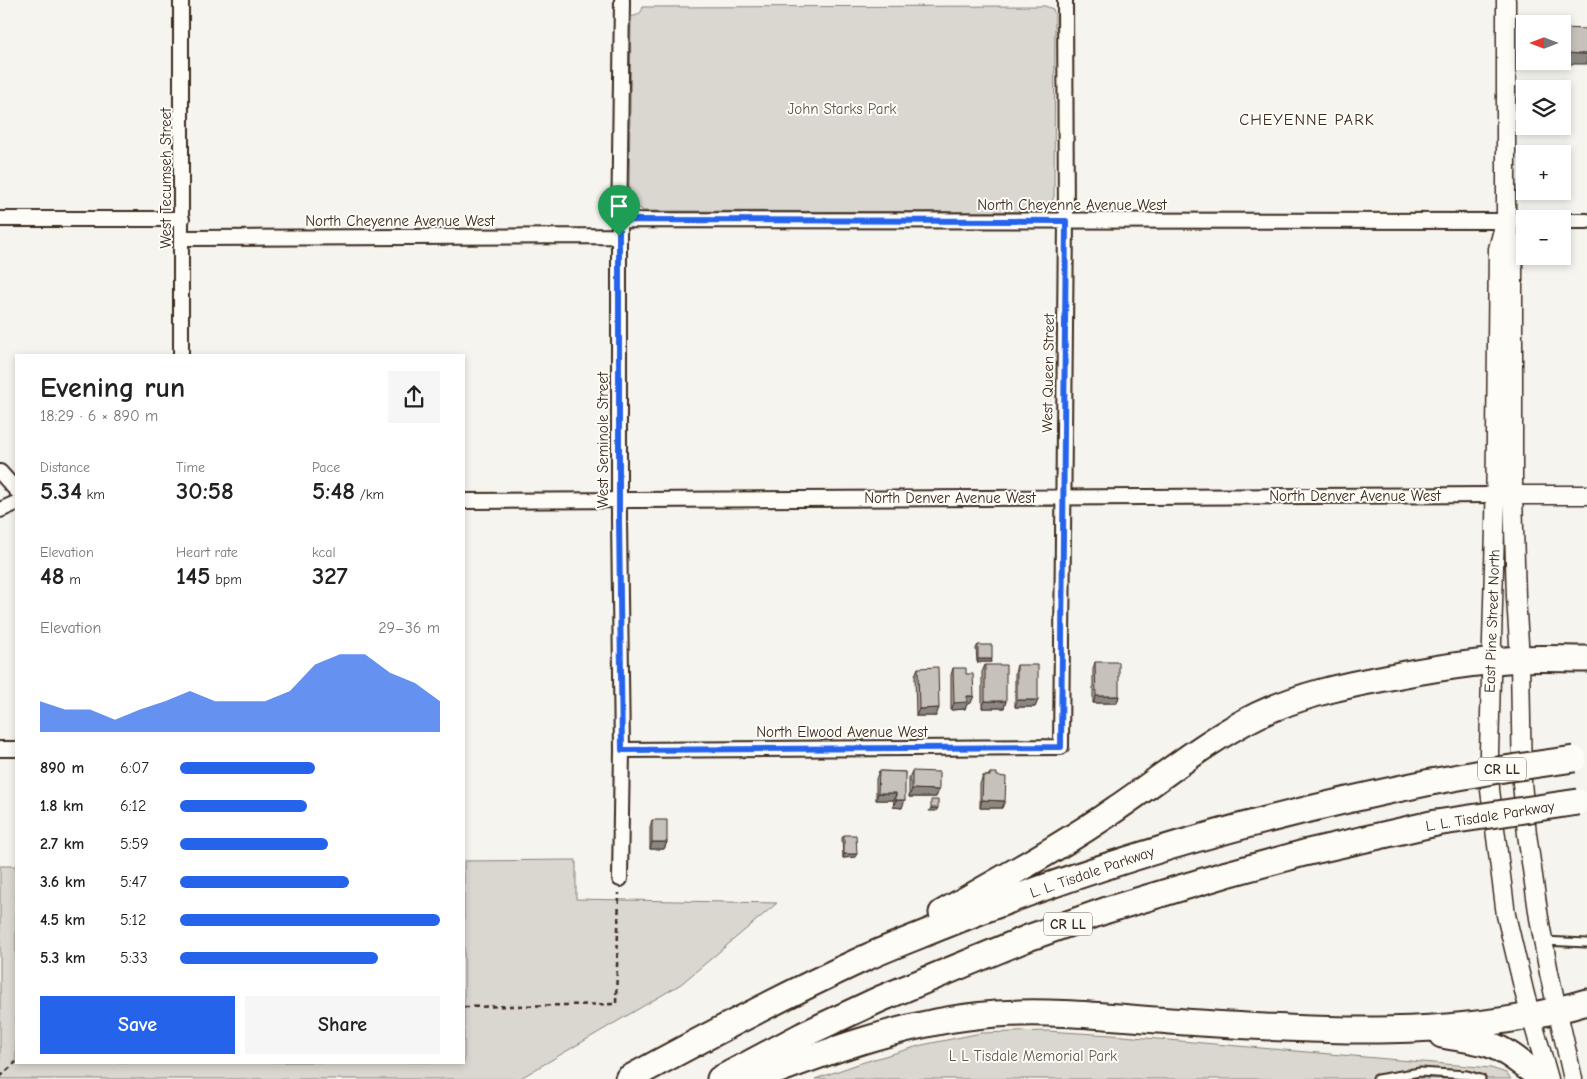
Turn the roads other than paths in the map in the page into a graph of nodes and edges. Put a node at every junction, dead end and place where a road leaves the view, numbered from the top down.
1 (181, 0) edge
2 (622, 0) edge
3 (1065, 0) edge
4 (1506, 0) edge
5 (182, 218) junction
6 (0, 219) edge
7 (619, 220) junction
8 (1066, 221) junction
9 (1571, 221) edge
10 (1587, 221) edge
11 (1506, 222) junction
12 (1516, 222) edge
13 (619, 236) junction
14 (182, 238) junction
15 (181, 354) edge
16 (0, 472) edge
17 (15, 489) edge
18 (1494, 495) junction
19 (1513, 495) junction
20 (1587, 495) edge
21 (1063, 498) junction
22 (619, 500) junction
23 (465, 501) edge
24 (15, 503) edge
25 (0, 510) edge
26 (1520, 659) junction
27 (1587, 659) edge
28 (1491, 661) junction
29 (1061, 747) joint
30 (0, 749) edge
31 (15, 749) edge
32 (622, 750) junction
33 (1580, 758) edge
34 (1582, 801) edge
35 (620, 879) road end
36 (1543, 941) junction
37 (1587, 943) edge
38 (864, 958) junction
39 (1587, 1002) edge
40 (1558, 1010) junction
41 (1531, 1017) junction
42 (1412, 1030) junction
43 (628, 1079) edge
44 (720, 1079) edge
45 (755, 1079) edge
46 (1377, 1079) edge
47 (1480, 1079) edge
48 (1543, 1079) edge
49 (1549, 1079) edge
50 (1573, 1079) edge

1 - 5 street, West Tecumseh Street
2 - 7 street, West Seminole Street
3 - 8 street, West Queen Street
4 - 11 street, East Pine Street North
5 - 6 street
5 - 14 street, West Tecumseh Street
7 - 8 street, North Cheyenne Avenue West
7 - 13 street, West Seminole Street
8 - 11 street, North Cheyenne Avenue West
8 - 21 street, West Queen Street
9 - 10 street
11 - 12 street, North Cheyenne Avenue West
11 - 18 street, East Pine Street North
11 - 19 street, East Pine Street North
13 - 14 street, North Cheyenne Avenue West
13 - 22 street, West Seminole Street
14 - 15 street, West Tecumseh Street
16 - 17 street
18 - 19 street, North Denver Avenue West
18 - 21 street, North Denver Avenue West
18 - 28 street, East Pine Street North
19 - 20 street, North Denver Avenue West
19 - 26 street, East Pine Street North
21 - 22 street, North Denver Avenue West
21 - 29 street, West Queen Street
22 - 23 street, North Denver Avenue West
22 - 32 street, West Seminole Street
24 - 25 street
26 - 27 highway
26 - 28 highway
26 - 36 street, East Pine Street North
28 - 38 highway
28 - 41 street, East Pine Street North
29 - 32 street, North Elwood Avenue West
30 - 31 street
32 - 35 street, West Seminole Street
33 - 38 highway, L. L. Tisdale Parkway / CR LL, bridge
34 - 44 highway, L. L. Tisdale Parkway / CR LL, bridge
36 - 37 lane
36 - 40 street, East Pine Street North
38 - 43 highway, L. L. Tisdale Parkway / CR LL
39 - 40 highway
40 - 41 highway
40 - 50 street, East Pine Street North
41 - 42 highway
41 - 49 street, East Pine Street North
42 - 45 highway
42 - 48 highway
46 - 47 lane

